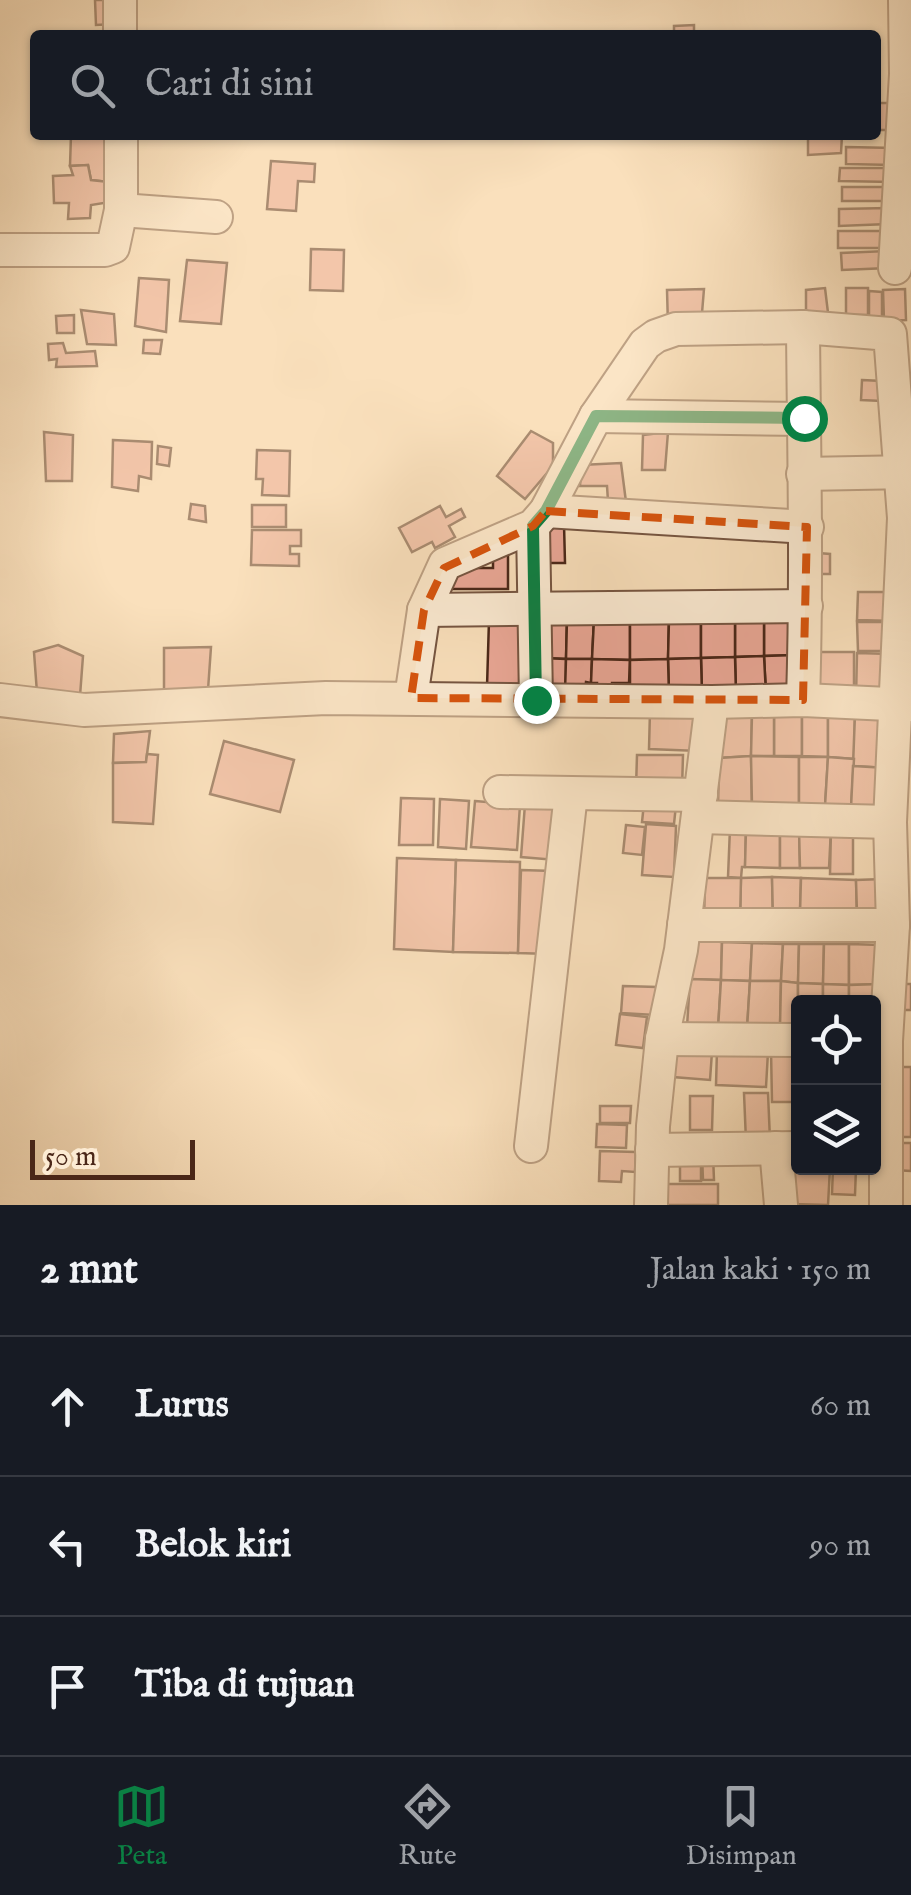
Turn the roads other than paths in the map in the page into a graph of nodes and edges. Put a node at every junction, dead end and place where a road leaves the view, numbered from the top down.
1 (120, 0) edge
2 (905, 0) edge
3 (120, 30) edge
4 (898, 74) edge
5 (121, 140) edge
6 (122, 210) junction
7 (216, 217) dead end
8 (0, 250) edge
9 (896, 268) dead end
10 (803, 327) junction
11 (596, 416) junction
12 (804, 418) junction
13 (905, 472) edge
14 (803, 474) junction
15 (540, 519) junction
16 (807, 528) junction
17 (806, 606) junction
18 (424, 610) junction
19 (536, 610) junction
20 (411, 698) junction
21 (0, 700) edge
22 (536, 700) junction
23 (803, 700) junction
24 (712, 702) junction
25 (903, 705) edge
26 (500, 792) dead end
27 (571, 794) junction
28 (699, 806) junction
29 (890, 822) junction
30 (684, 925) junction
31 (893, 925) junction
32 (881, 1032) edge
33 (662, 1039) junction
34 (791, 1040) edge
35 (530, 1146) dead end
36 (787, 1148) edge
37 (652, 1150) junction
38 (881, 1157) edge
39 (651, 1205) edge
40 (781, 1205) edge
41 (886, 1205) edge

1 - 3 street
2 - 4 street
4 - 9 street
5 - 6 street
6 - 7 street
6 - 8 street
10 - 11 street
10 - 12 street
10 - 13 street
11 - 12 street
11 - 15 street
12 - 14 street
13 - 14 street
13 - 25 street
14 - 16 street
15 - 16 street
15 - 18 street
15 - 19 street
16 - 17 street
17 - 19 street
17 - 23 street
18 - 19 street
18 - 20 street
19 - 22 street
20 - 21 street
20 - 22 street
22 - 24 street
23 - 24 street
23 - 25 street
24 - 28 street
25 - 29 street
26 - 27 street
27 - 28 street
27 - 35 street
28 - 29 street
28 - 30 street
29 - 31 street
30 - 31 street
30 - 33 street
31 - 32 street
33 - 34 street
33 - 37 street
36 - 37 street
36 - 40 street
37 - 39 street
38 - 41 street

